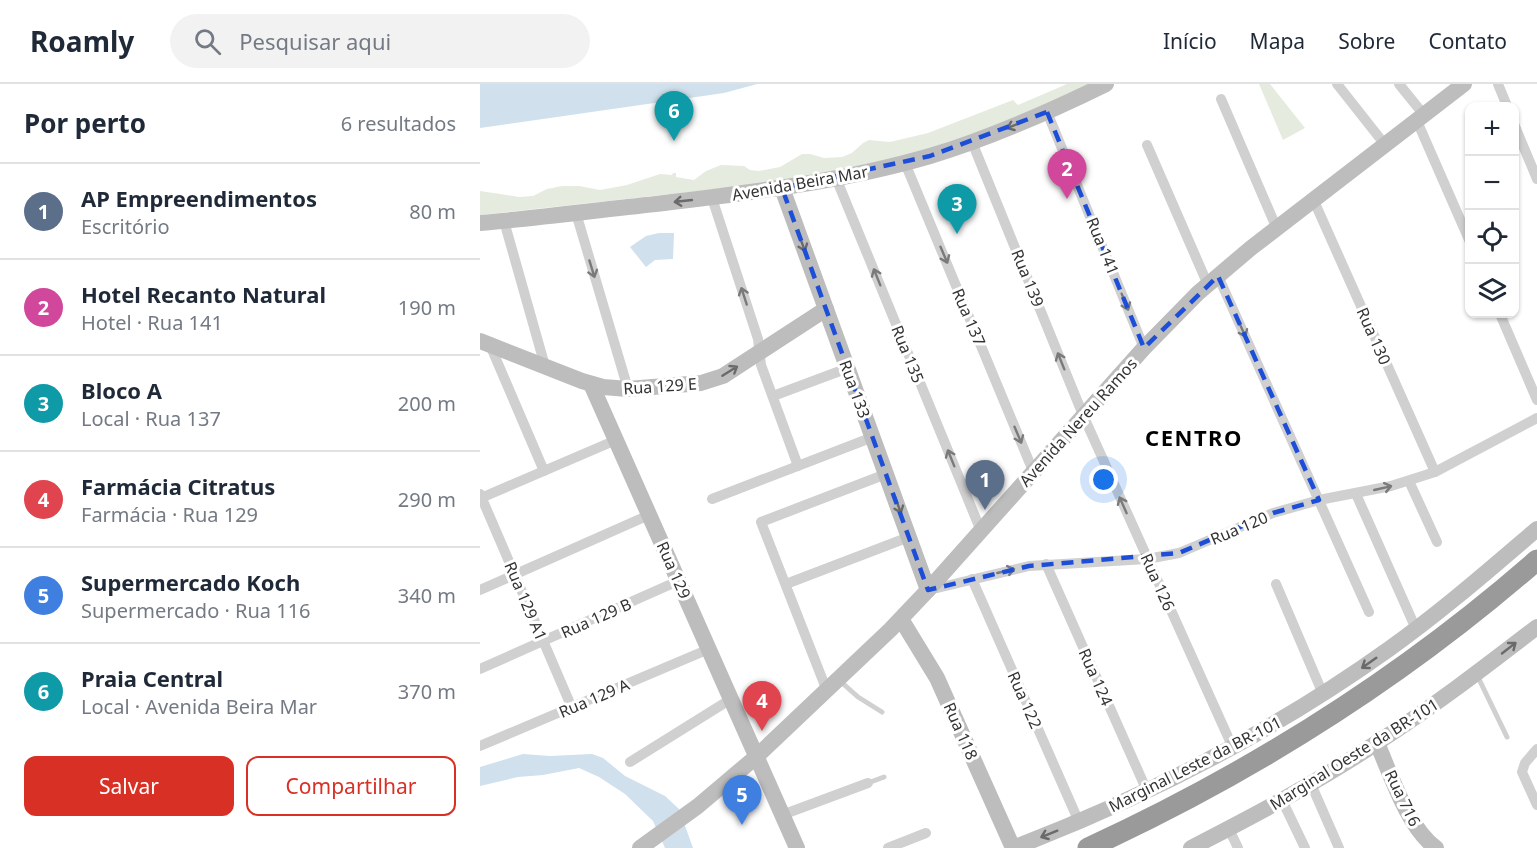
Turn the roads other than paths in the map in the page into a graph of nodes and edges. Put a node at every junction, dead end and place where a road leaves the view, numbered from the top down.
1 (1106, 84) edge
2 (1337, 84) edge
3 (1399, 84) edge
4 (1464, 84) edge
5 (1498, 84) edge
6 (1221, 99) dead end
7 (1505, 102) edge
8 (1047, 112) junction
9 (1420, 118) junction
10 (1519, 134) edge
11 (972, 142) junction
12 (1147, 144) dead end
13 (1386, 146) junction
14 (905, 163) junction
15 (836, 178) junction
16 (1537, 179) edge
17 (782, 188) junction
18 (712, 198) junction
19 (1314, 201) junction
20 (576, 213) junction
21 (504, 221) junction
22 (480, 223) edge
23 (1277, 229) junction
24 (1465, 230) edge
25 (1213, 280) junction
26 (826, 309) junction
27 (1502, 318) edge
28 (485, 343) edge
29 (1144, 348) junction
30 (759, 353) junction
31 (546, 366) junction
32 (848, 368) junction
33 (591, 384) junction
34 (628, 389) junction
35 (773, 396) junction
36 (1537, 400) edge
37 (1083, 415) junction
38 (1537, 418) edge
39 (873, 437) junction
40 (616, 440) junction
41 (798, 466) junction
42 (544, 471) junction
43 (1033, 471) junction
44 (1435, 472) junction
45 (886, 474) junction
46 (1409, 481) junction
47 (1356, 494) junction
48 (481, 496) edge
49 (712, 499) dead end
50 (1319, 500) junction
51 (649, 515) junction
52 (1537, 529) edge
53 (981, 531) junction
54 (909, 537) junction
55 (1437, 543) dead end
56 (1147, 559) junction
57 (1537, 560) edge
58 (1046, 564) junction
59 (515, 575) junction
60 (1537, 578) edge
61 (972, 579) junction
62 (678, 581) junction
63 (786, 584) junction
64 (1276, 584) dead end
65 (480, 590) edge
66 (928, 590) junction
67 (1369, 612) dead end
68 (901, 619) junction
69 (1537, 627) edge
70 (1416, 629) junction
71 (543, 641) junction
72 (709, 649) junction
73 (480, 669) edge
74 (1476, 674) junction
75 (833, 685) junction
76 (1323, 694) junction
77 (731, 699) junction
78 (572, 708) junction
79 (882, 712) dead end
80 (1507, 737) dead end
81 (1377, 743) junction
82 (480, 746) edge
83 (1233, 748) junction
84 (1537, 749) edge
85 (756, 757) junction
86 (630, 762) dead end
87 (884, 777) dead end
88 (868, 783) joint
89 (1311, 784) junction
90 (1147, 791) junction
91 (1282, 800) junction
92 (1537, 805) edge
93 (782, 815) junction
94 (1079, 822) junction
95 (1229, 829) junction
96 (926, 833) dead end
97 (647, 843) edge
98 (797, 848) edge
99 (888, 848) edge
100 (1013, 848) edge
101 (1088, 848) edge
102 (1121, 848) edge
103 (1191, 848) edge
104 (1238, 848) edge
105 (1305, 848) edge
106 (1339, 848) edge
107 (1437, 848) edge

1 - 8 main road, Avenida Beira Mar
2 - 13 street
3 - 9 street
4 - 9 main road, Avenida Nereu Ramos
5 - 7 street
6 - 23 street
8 -> 11 main road, Avenida Beira Mar
8 -> 29 street, Rua 141
9 - 13 main road, Avenida Nereu Ramos
9 - 24 street
10 - 16 street
11 - 14 main road, Avenida Beira Mar
37 -> 11 street, Rua 139
12 - 25 street
13 - 19 main road, Avenida Nereu Ramos
14 - 15 main road, Avenida Beira Mar
14 -> 43 street, Rua 137
15 - 17 main road, Avenida Beira Mar
53 -> 15 street, Rua 135
17 - 18 main road, Avenida Beira Mar
17 -> 26 main road, Rua 133
18 -> 20 main road, Avenida Beira Mar
30 -> 18 street
19 - 23 main road, Avenida Nereu Ramos
19 - 44 street, Rua 130
20 - 21 main road, Avenida Beira Mar
20 -> 34 street
21 - 22 main road, Avenida Beira Mar
21 - 31 street
23 - 25 main road, Avenida Nereu Ramos
25 - 29 main road, Avenida Nereu Ramos
25 -> 50 street
26 - 30 main road, Rua 129 E
26 - 32 main road, Rua 133
27 - 36 street
28 - 31 main road, Rua 129 E
28 - 42 street
29 - 37 main road, Avenida Nereu Ramos
34 -> 30 main road, Rua 129 E
30 - 35 street
31 - 33 main road, Rua 129 E
32 - 35 street
32 - 39 main road, Rua 133
33 - 34 main road, Rua 129 E
33 - 40 main road, Rua 129
35 - 41 street
37 - 43 main road, Avenida Nereu Ramos
56 -> 37 street, Rua 126
38 - 44 street, Rua 120
39 - 41 street
39 - 45 main road, Rua 133
40 - 42 street
40 - 51 main road, Rua 129
41 - 49 street
42 - 48 street
43 - 53 main road, Avenida Nereu Ramos
44 - 46 street, Rua 120
45 -> 54 main road, Rua 133
45 - 63 street
47 -> 46 street, Rua 120
46 - 55 street
47 - 50 street, Rua 120
47 - 70 street
48 - 59 street, Rua 129 A1
50 - 56 street, Rua 120
50 - 67 street
51 - 59 street
51 - 62 main road, Rua 129
52 - 70 main road, Marginal Leste da BR-101
53 - 66 main road, Avenida Nereu Ramos
54 - 63 street
54 - 66 main road, Rua 133
56 - 58 street, Rua 120
56 - 83 street, Rua 126
57 - 101 highway
61 -> 58 street, Rua 120
58 - 90 street, Rua 124
59 - 65 street
59 - 71 street, Rua 129 A1
60 - 102 highway
61 - 66 street, Rua 120
61 - 94 street, Rua 122
62 - 71 street, Rua 129 B
62 - 72 main road, Rua 129
63 - 75 street
64 - 76 street
66 - 68 main road, Avenida Nereu Ramos
68 - 75 main road, Avenida Nereu Ramos
68 - 100 main road, Rua 118
74 -> 69 main road, Marginal Oeste da BR-101
70 -> 76 main road, Marginal Leste da BR-101
71 - 73 street, Rua 129 B
71 - 78 street, Rua 129 A1
72 - 77 main road, Rua 129
72 - 78 street, Rua 129 A
74 - 80 lane
74 - 81 main road, Marginal Oeste da BR-101
75 - 79 lane
75 - 85 main road, Avenida Nereu Ramos
76 - 83 main road, Marginal Leste da BR-101
77 - 85 main road, Rua 129
77 - 86 street
78 - 82 street, Rua 129 A
81 - 89 main road, Marginal Oeste da BR-101
81 - 107 main road, Rua 716
83 - 90 main road, Marginal Leste da BR-101
84 - 92 street
85 - 93 main road, Rua 129
85 - 97 main road, Avenida Nereu Ramos
87 - 88 lane
88 - 93 street
89 - 91 main road, Marginal Oeste da BR-101
89 - 106 street
90 - 94 main road, Marginal Leste da BR-101
91 - 95 main road, Marginal Oeste da BR-101
91 - 105 street
93 - 98 main road, Rua 129
94 -> 100 main road, Marginal Leste da BR-101
95 - 103 main road, Marginal Oeste da BR-101
95 - 104 street
96 - 99 street

